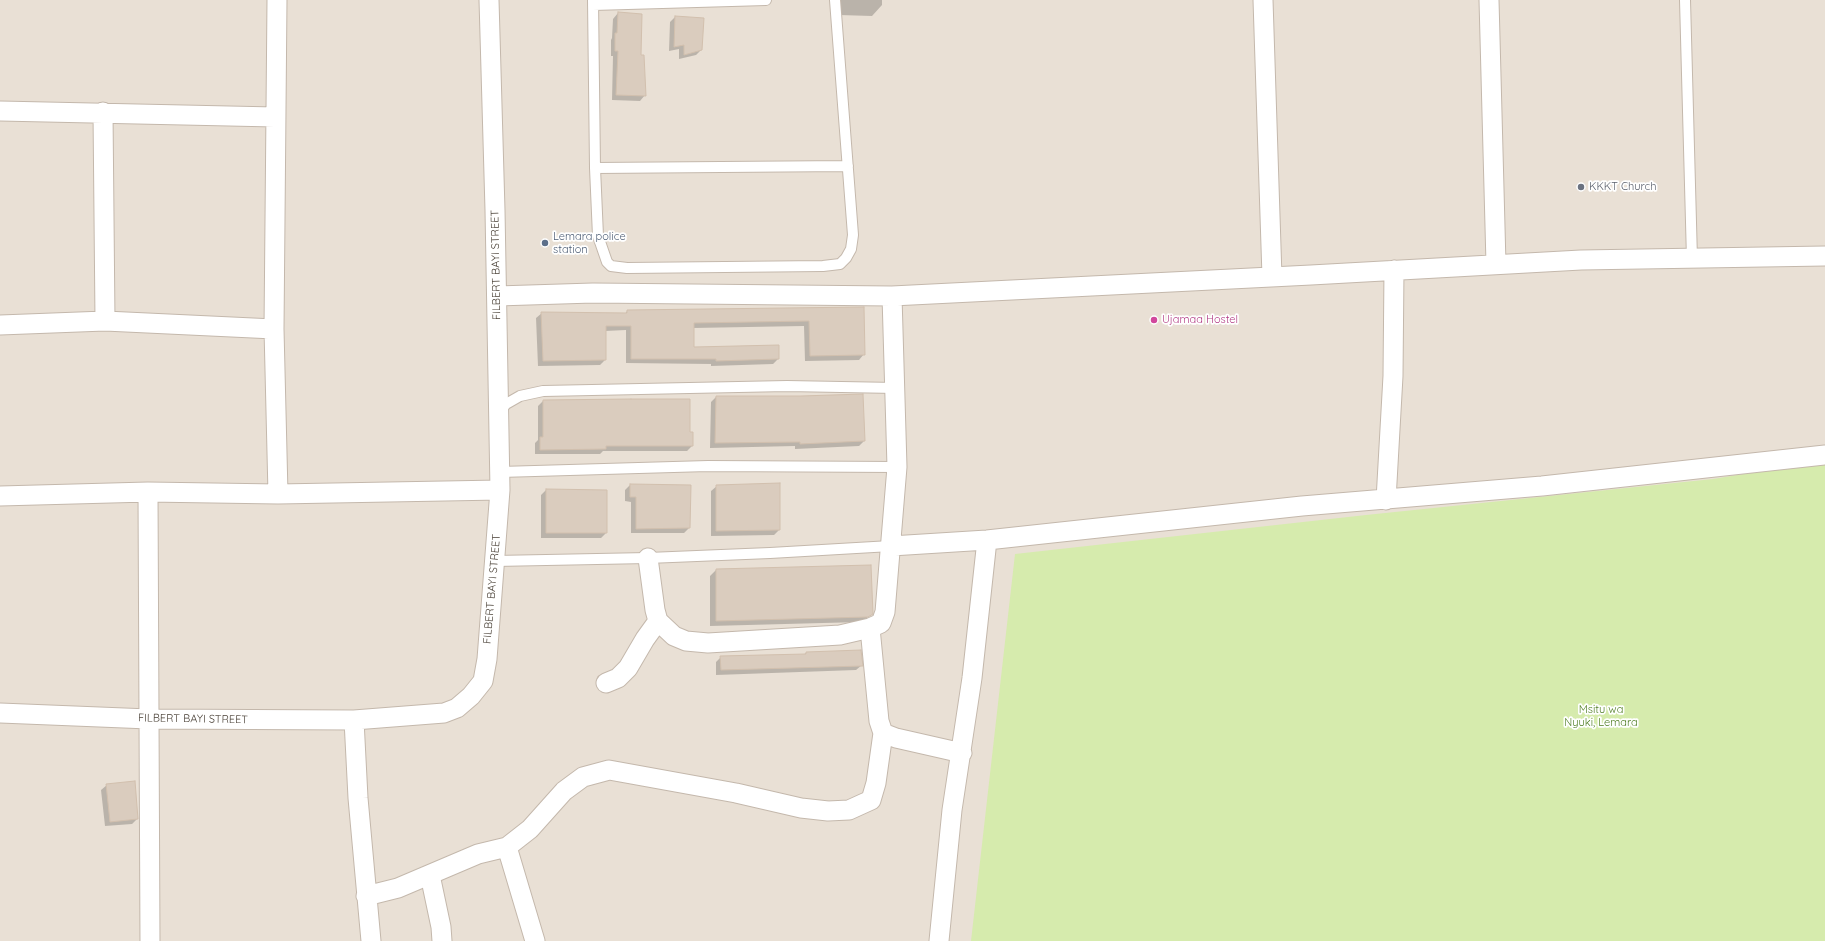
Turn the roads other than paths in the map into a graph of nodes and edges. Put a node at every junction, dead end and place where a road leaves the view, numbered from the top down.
1 (277, 0) edge
2 (489, 0) edge
3 (766, 0) edge
4 (835, 0) edge
5 (1263, 0) edge
6 (1489, 0) edge
7 (1685, 0) edge
8 (593, 3) edge
9 (0, 111) edge
10 (103, 112) junction
11 (275, 118) junction
12 (848, 166) junction
13 (595, 168) junction
14 (1825, 256) edge
15 (1692, 258) junction
16 (1496, 264) junction
17 (1394, 270) junction
18 (1272, 277) junction
19 (497, 296) junction
20 (892, 296) junction
21 (105, 321) junction
22 (0, 325) edge
23 (274, 330) junction
24 (896, 388) junction
25 (498, 413) junction
26 (1825, 455) edge
27 (897, 467) junction
28 (500, 481) junction
29 (148, 492) junction
30 (278, 494) junction
31 (0, 496) edge
32 (1386, 500) junction
33 (987, 540) junction
34 (891, 546) junction
35 (648, 558) junction
36 (495, 561) junction
37 (658, 621) junction
38 (870, 628) junction
39 (606, 683) dead end
40 (0, 713) edge
41 (149, 719) junction
42 (354, 720) junction
43 (883, 733) junction
44 (962, 753) junction
45 (507, 847) junction
46 (430, 875) junction
47 (366, 896) junction
48 (150, 941) edge
49 (371, 941) edge
50 (442, 941) edge
51 (535, 941) edge
52 (938, 941) edge

1 - 11 street
2 - 19 street, FILBERT BAYI STREET
3 - 8 lane
4 - 12 lane
5 - 18 street
6 - 16 street
7 - 15 lane
8 - 13 lane
9 - 10 street
10 - 11 street
10 - 21 street
11 - 23 street
12 - 13 lane
12 - 13 lane
14 - 15 street
15 - 16 street
16 - 17 street
17 - 18 street
17 - 32 street
18 - 20 street
19 - 20 street
19 - 25 street, FILBERT BAYI STREET
20 - 24 street
21 - 22 street
21 - 23 street
23 - 30 street
24 - 25 lane
24 - 27 street
25 - 28 street, FILBERT BAYI STREET
26 - 32 street
27 - 28 lane
27 - 34 street
28 - 30 street
28 - 36 street, FILBERT BAYI STREET
29 - 30 street
29 - 31 street
29 - 41 street
32 - 33 street
33 - 34 street
33 - 44 street
34 - 35 lane
34 - 38 street
35 - 36 lane
35 - 37 street
36 - 42 street, FILBERT BAYI STREET
37 - 38 street
37 - 39 street
38 - 43 street
40 - 41 street, FILBERT BAYI STREET
41 - 42 street, FILBERT BAYI STREET
41 - 48 street
42 - 47 street
43 - 44 street
43 - 45 street
44 - 52 street
45 - 46 street
45 - 51 street
46 - 47 street
46 - 50 street
47 - 49 street

